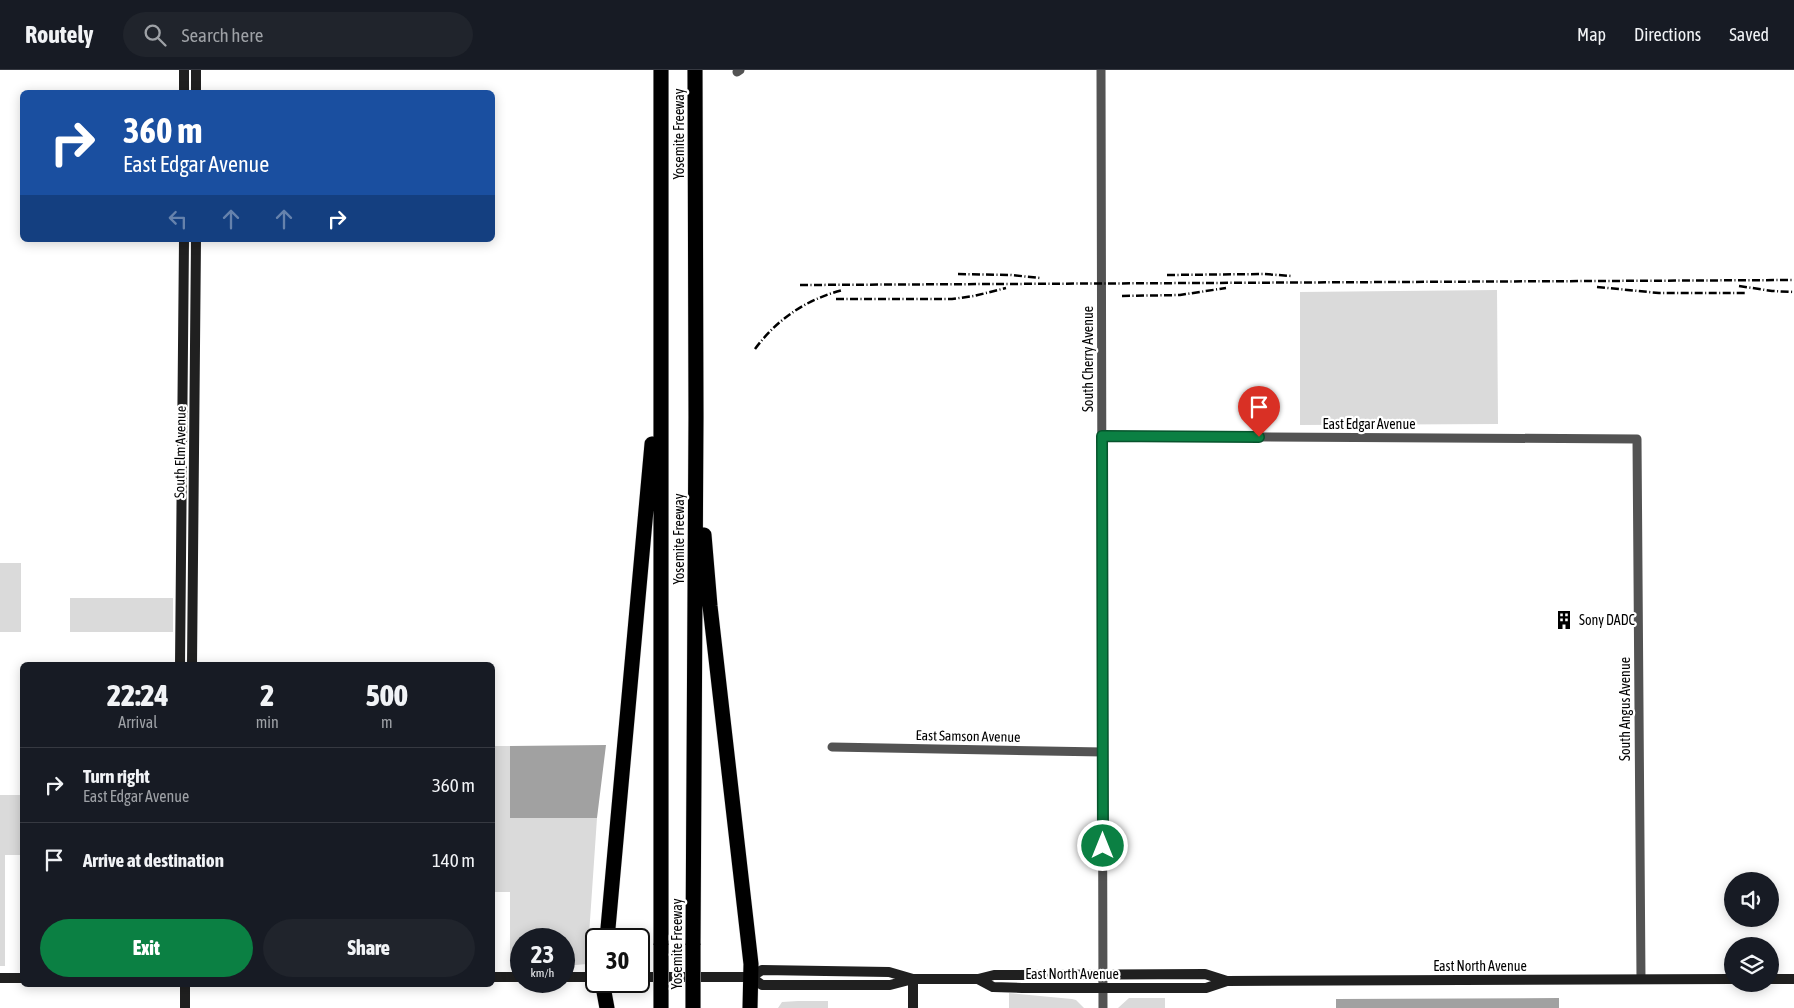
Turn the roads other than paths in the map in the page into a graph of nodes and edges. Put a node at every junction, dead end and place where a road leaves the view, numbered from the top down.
1 (184, 70) edge
2 (196, 70) edge
3 (661, 70) edge
4 (696, 70) edge
5 (1101, 70) edge
6 (184, 90) edge
7 (196, 90) edge
8 (184, 242) edge
9 (196, 242) edge
10 (660, 373) junction
11 (696, 417) junction
12 (1102, 436) junction
13 (1637, 439) joint
14 (181, 489) junction
15 (193, 490) junction
16 (180, 662) edge
17 (192, 662) edge
18 (832, 747) dead end
19 (1103, 752) junction
20 (608, 928) edge
21 (1103, 975) junction
22 (495, 977) edge
23 (510, 977) edge
24 (650, 977) edge
25 (751, 977) junction
26 (0, 978) edge
27 (20, 978) edge
28 (978, 979) junction
29 (1641, 979) junction
30 (1779, 979) edge
31 (1794, 979) edge
32 (913, 980) junction
33 (1724, 980) edge
34 (1227, 981) junction
35 (185, 987) edge
36 (1103, 988) junction
37 (604, 993) edge
38 (185, 1008) edge
39 (607, 1008) edge
40 (661, 1008) edge
41 (693, 1008) edge
42 (750, 1008) edge
43 (913, 1008) edge
44 (1103, 1008) edge

1 - 6 street
2 - 7 street
3 - 10 highway, Yosemite Freeway
4 - 11 highway, Yosemite Freeway
5 - 12 street, South Cherry Avenue
8 - 14 street, South Elm Avenue
9 - 15 street, South Elm Avenue
10 - 20 highway
10 - 40 highway, Yosemite Freeway, bridge
11 - 25 highway
11 - 41 highway, Yosemite Freeway, bridge
12 - 13 street, East Edgar Avenue
12 - 19 street, South Cherry Avenue
13 - 29 street, South Angus Avenue
14 - 15 street
14 - 16 street, South Elm Avenue
15 - 17 street, South Elm Avenue
18 - 19 street, East Samson Avenue
19 - 21 street, South Cherry Avenue
21 - 28 street, East North Avenue
21 - 34 street, East North Avenue
21 - 36 street, South Cherry Avenue
22 - 23 street
24 - 25 street, East North Avenue
25 - 32 street, East North Avenue
25 - 32 street, East North Avenue
25 - 42 highway
26 - 27 street
28 - 32 street, East North Avenue
28 - 36 street, East North Avenue
29 - 33 street, East North Avenue
29 - 34 street, East North Avenue
30 - 31 street
32 - 43 street
34 - 36 street, East North Avenue
35 - 38 street
36 - 44 street, South Cherry Avenue
37 - 39 highway

